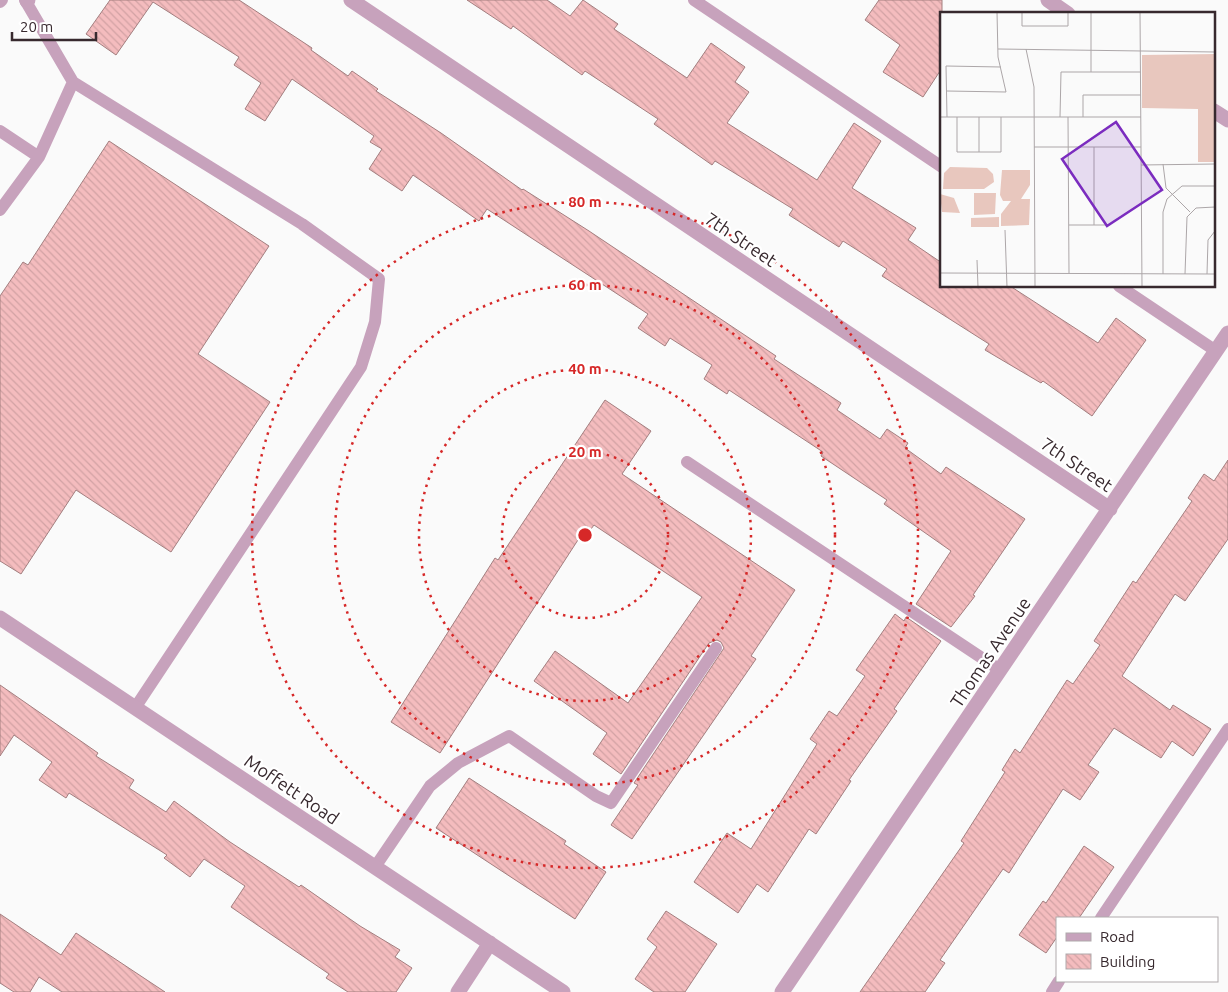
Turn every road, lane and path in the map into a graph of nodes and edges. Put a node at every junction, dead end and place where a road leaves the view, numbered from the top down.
1 (27, 0) edge
2 (351, 0) edge
3 (694, 0) edge
4 (1048, 0) edge
5 (1065, 12) edge
6 (73, 82) junction
7 (1216, 112) edge
8 (1228, 120) edge
9 (0, 132) edge
10 (39, 157) junction
11 (940, 166) edge
12 (0, 210) edge
13 (1122, 288) edge
14 (1228, 333) edge
15 (1216, 351) junction
16 (687, 462) dead end
17 (1110, 509) junction
18 (0, 618) edge
19 (716, 648) dead end
20 (1000, 670) junction
21 (135, 708) junction
22 (1228, 729) edge
23 (375, 867) junction
24 (1102, 917) edge
25 (490, 943) junction
26 (458, 992) edge
27 (563, 992) edge
28 (782, 992) edge

1 - 6 lane
2 - 17 street, 7th Street
3 - 11 lane
4 - 5 street
6 - 10 lane
6 - 21 lane
7 - 8 street
9 - 10 lane
10 - 12 lane
13 - 15 lane
14 - 15 street, Thomas Avenue
15 - 17 street, Thomas Avenue
16 - 20 lane
17 - 20 street, Thomas Avenue
18 - 21 street, Moffett Road
19 - 23 lane
20 - 28 street, Thomas Avenue
21 - 23 street, Moffett Road
22 - 24 lane
23 - 25 street, Moffett Road
25 - 26 street
25 - 27 street, Moffett Road

